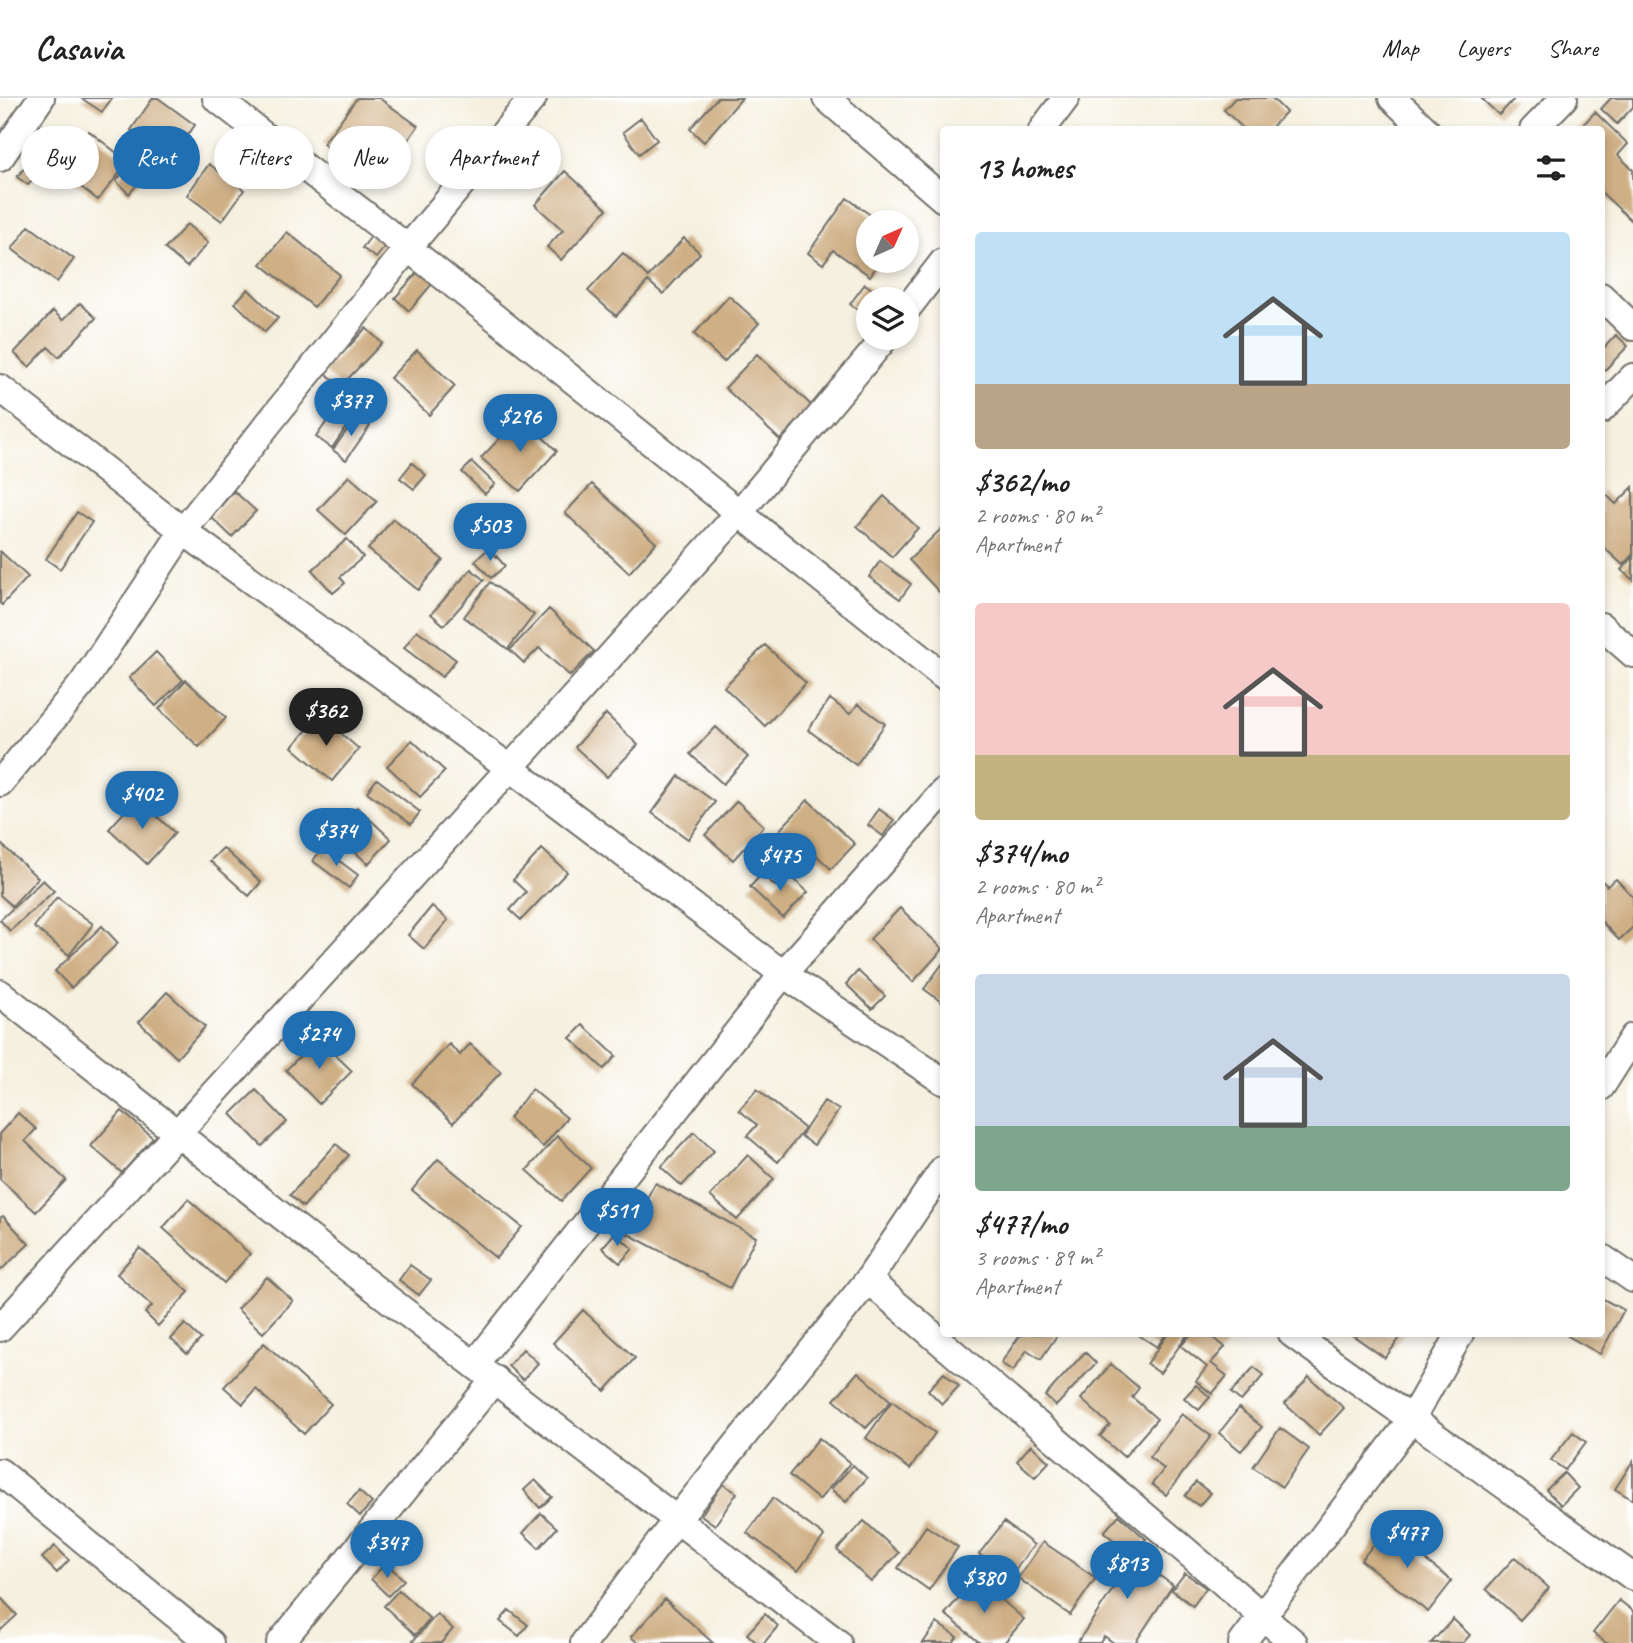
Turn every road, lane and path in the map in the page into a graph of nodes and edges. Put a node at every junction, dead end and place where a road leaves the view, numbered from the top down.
1 (41, 98) edge
2 (216, 98) edge
3 (533, 98) edge
4 (826, 98) edge
5 (1066, 98) edge
6 (1392, 98) edge
7 (1564, 98) edge
8 (1045, 126) edge
9 (1422, 126) edge
10 (1537, 126) edge
11 (0, 158) edge
12 (940, 196) edge
13 (408, 248) junction
14 (940, 266) edge
15 (919, 293) edge
16 (1605, 300) edge
17 (1633, 327) edge
18 (875, 350) edge
19 (1633, 377) edge
20 (0, 388) edge
21 (1605, 406) edge
22 (738, 513) junction
23 (183, 531) junction
24 (1605, 630) edge
25 (1633, 654) edge
26 (940, 674) edge
27 (510, 768) junction
28 (0, 783) edge
29 (940, 795) edge
30 (783, 974) junction
31 (0, 993) edge
32 (1633, 1037) edge
33 (940, 1079) edge
34 (1605, 1081) edge
35 (176, 1133) junction
36 (940, 1173) edge
37 (1605, 1260) edge
38 (1633, 1279) edge
39 (868, 1280) junction
40 (0, 1328) edge
41 (1297, 1337) edge
42 (1458, 1337) edge
43 (485, 1371) junction
44 (1410, 1420) junction
45 (0, 1472) edge
46 (677, 1519) junction
47 (1633, 1577) edge
48 (1262, 1616) junction
49 (210, 1643) edge
50 (280, 1643) edge
51 (584, 1643) edge
52 (838, 1643) edge
53 (1242, 1643) edge
54 (1294, 1643) edge

1 - 11 street
2 - 13 street
3 - 13 street
4 - 12 street
5 - 8 street
6 - 9 street
7 - 10 street
13 - 22 street
13 - 23 street
14 - 15 street
16 - 17 street
18 - 22 street
19 - 21 street
20 - 23 street
22 - 26 street
22 - 27 street
23 - 27 street
23 - 28 street
24 - 25 street
27 - 30 street
27 - 35 street
29 - 30 street
30 - 33 street
30 - 43 street
31 - 35 street
32 - 34 street
35 - 40 street
35 - 43 street
36 - 39 street
37 - 38 street
39 - 46 street
39 - 48 street
41 - 44 street
42 - 44 street
43 - 46 street
43 - 50 street
44 - 47 street
44 - 48 street
45 - 49 street
46 - 51 street
46 - 52 street
48 - 53 street
48 - 54 street

